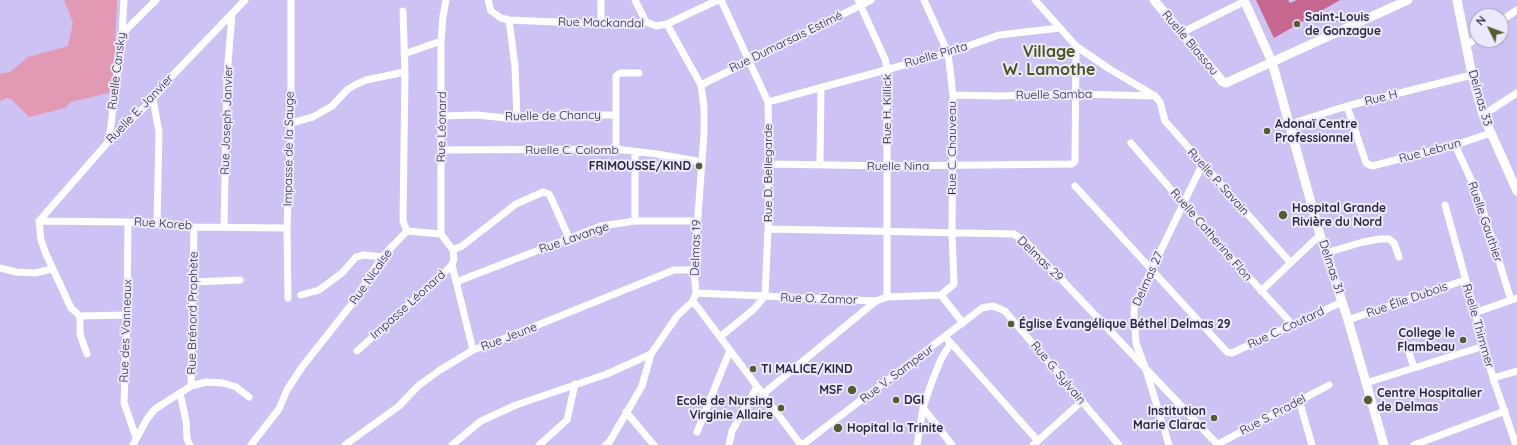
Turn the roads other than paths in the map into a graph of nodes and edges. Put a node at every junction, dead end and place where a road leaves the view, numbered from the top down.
1 (124, 0) edge
2 (156, 0) edge
3 (245, 0) edge
4 (291, 0) edge
5 (446, 0) edge
6 (488, 0) edge
7 (601, 0) edge
8 (635, 0) edge
9 (719, 0) edge
10 (871, 0) edge
11 (924, 0) edge
12 (1035, 0) edge
13 (1154, 0) edge
14 (1408, 0) edge
15 (1457, 0) edge
16 (1245, 1) edge
17 (859, 3) edge
18 (403, 11) dead end
19 (232, 14) junction
20 (509, 20) junction
21 (646, 22) junction
22 (601, 24) junction
23 (667, 24) junction
24 (1060, 28) junction
25 (1181, 33) junction
26 (122, 34) junction
27 (442, 41) junction
28 (1467, 45) joint
29 (1076, 46) junction
30 (404, 54) junction
31 (948, 54) junction
32 (749, 60) junction
33 (1272, 62) junction
34 (887, 69) junction
35 (405, 72) junction
36 (639, 73) dead end
37 (1472, 75) junction
38 (701, 85) junction
39 (821, 88) junction
40 (1517, 92) edge
41 (1077, 94) junction
42 (953, 95) junction
43 (1155, 96) junction
44 (153, 99) junction
45 (768, 102) junction
46 (1348, 106) junction
47 (616, 115) junction
48 (1483, 115) junction
49 (442, 116) junction
50 (517, 119) junction
51 (291, 123) junction
52 (1290, 124) junction
53 (1491, 133) junction
54 (109, 141) junction
55 (1131, 143) dead end
56 (1455, 145) junction
57 (616, 149) junction
58 (442, 150) junction
59 (635, 152) junction
60 (702, 162) junction
61 (769, 164) junction
62 (820, 164) junction
63 (1202, 165) junction
64 (888, 166) junction
65 (952, 166) junction
66 (1075, 186) dead end
67 (1516, 186) edge
68 (1184, 204) junction
69 (1444, 205) dead end
70 (697, 220) junction
71 (39, 221) junction
72 (635, 221) junction
73 (128, 222) junction
74 (157, 224) junction
75 (194, 226) junction
76 (224, 226) junction
77 (288, 228) junction
78 (768, 229) junction
79 (407, 231) junction
80 (888, 232) junction
81 (952, 233) junction
82 (441, 234) junction
83 (1320, 235) junction
84 (569, 238) junction
85 (453, 250) junction
86 (1326, 253) junction
87 (382, 256) junction
88 (1399, 257) dead end
89 (1290, 262) junction
90 (452, 265) junction
91 (0, 268) edge
92 (52, 269) junction
93 (1151, 269) junction
94 (694, 270) junction
95 (240, 280) dead end
96 (1465, 280) junction
97 (193, 282) junction
98 (456, 282) junction
99 (1261, 291) junction
100 (696, 293) junction
101 (301, 295) dead end
102 (941, 295) junction
103 (765, 296) junction
104 (887, 297) junction
105 (288, 298) dead end
106 (1514, 299) edge
107 (693, 301) junction
108 (876, 301) junction
109 (1342, 302) junction
110 (993, 306) joint
111 (1474, 313) junction
112 (127, 315) junction
113 (80, 316) junction
114 (1348, 320) junction
115 (963, 323) junction
116 (1293, 325) junction
117 (720, 336) junction
118 (948, 340) junction
119 (1414, 345) dead end
120 (1484, 346) junction
121 (473, 350) junction
122 (730, 350) junction
123 (357, 351) dead end
124 (87, 354) dead end
125 (651, 354) junction
126 (1414, 368) junction
127 (1146, 370) junction
128 (1517, 371) edge
129 (1493, 378) junction
130 (1366, 383) junction
131 (575, 384) junction
132 (1329, 385) dead end
133 (191, 386) junction
134 (757, 387) junction
135 (180, 393) junction
136 (763, 394) junction
137 (249, 397) dead end
138 (1299, 400) junction
139 (1082, 402) junction
140 (923, 408) junction
141 (1505, 411) junction
142 (626, 412) junction
143 (697, 432) dead end
144 (136, 437) junction
145 (1036, 443) edge
146 (133, 445) edge
147 (190, 445) edge
148 (251, 445) edge
149 (345, 445) edge
150 (452, 445) edge
151 (539, 445) edge
152 (606, 445) edge
153 (654, 445) edge
154 (729, 445) edge
155 (802, 445) edge
156 (917, 445) edge
157 (952, 445) edge
158 (1119, 445) edge
159 (1169, 445) edge
160 (1218, 445) edge
161 (1312, 445) edge
162 (1384, 445) edge
163 (1414, 445) edge
164 (1516, 445) edge

1 - 26 street, Ruelle Cansky
2 - 26 street
3 - 19 street, Ruelle E. Janvier
4 - 51 street, Impasse de la Sauge
5 - 27 street, Rue Léonard
6 - 20 street, Rue Mackandal
7 - 22 street
8 - 21 street
9 - 23 street, Rue Mackandal
9 - 32 street, Rue D. Bellegarde
10 - 17 street, Rue Dumarsais Estimé
11 - 31 street, Rue C. Chauveau
12 - 24 street
13 - 25 street, Ruelle Biassou
14 - 33 street
15 - 28 street, Delmas 33
16 - 25 street
16 - 33 street, Delmas 31
17 - 32 street, Rue Dumarsais Estimé
17 - 34 street, Rue H. Killick
18 - 30 street
19 - 44 street, Ruelle E. Janvier
19 - 76 street, Rue Joseph Janvier
20 - 22 street, Rue Mackandal
20 - 50 street
21 - 22 street, Rue Mackandal
21 - 23 street, Rue Mackandal
23 - 38 street, Delmas 19
24 - 29 street
24 - 31 street, Ruelle Pinta
25 - 33 street, Ruelle Biassou
26 - 54 street, Ruelle Cansky
27 - 30 street
27 - 49 street, Rue Léonard
28 - 37 street, Delmas 33
29 - 41 street
29 - 43 street
30 - 35 street
31 - 34 street, Ruelle Pinta
31 - 42 street, Rue C. Chauveau
32 - 38 street, Rue Dumarsais Estimé
32 - 45 street, Rue D. Bellegarde
33 - 52 street, Delmas 31
34 - 39 street, Ruelle Pinta
34 - 64 street, Rue H. Killick
35 - 51 street
35 - 79 street
36 - 47 street
37 - 46 street, Rue H
37 - 48 street, Delmas 33
38 - 60 street, Delmas 19
39 - 45 street, Ruelle Pinta
39 - 62 street
40 - 48 street
41 - 42 street, Ruelle Samba
41 - 43 street, Ruelle Samba
41 - 65 street, Ruelle Nina
42 - 65 street, Rue C. Chauveau
43 - 63 street, Ruelle P. Savain
44 - 54 street, Ruelle E. Janvier
44 - 74 street
45 - 61 street, Rue D. Bellegarde
46 - 52 street, Rue H
46 - 56 street, Rue Lebrun
47 - 50 street, Ruelle de Chancy
47 - 57 street
48 - 53 street, Delmas 33
49 - 50 street, Ruelle de Chancy
49 - 58 street, Rue Léonard
51 - 77 street, Impasse de la Sauge
52 - 83 street, Delmas 31
53 - 56 street, Rue Lebrun
53 - 67 street, Delmas 33
54 - 71 street, Ruelle E. Janvier
55 - 68 street, Ruelle Catherine Flon
56 - 106 street, Ruelle Gauthier
57 - 58 street, Ruelle C. Colomb
57 - 59 street, Ruelle C. Colomb
58 - 82 street, Rue Léonard
59 - 60 street, Ruelle C. Colomb
59 - 72 street
60 - 70 street, Delmas 19
61 - 62 street, Ruelle Nina
61 - 78 street, Rue D. Bellegarde
62 - 64 street, Ruelle Nina
63 - 68 street, Delmas 27
63 - 89 street, Ruelle P. Savain
64 - 65 street, Ruelle Nina
64 - 80 street, Rue H. Killick
65 - 81 street, Rue C. Chauveau
66 - 93 street
68 - 93 street, Delmas 27
68 - 99 street, Ruelle Catherine Flon
69 - 96 street, Ruelle Thimmer
70 - 72 street, Rue Lavange
70 - 94 street, Delmas 19
71 - 73 street, Rue Koreb
71 - 92 street
72 - 84 street, Rue Lavange
73 - 74 street, Rue Koreb
73 - 112 street, Rue des Vanneaux
74 - 75 street, Rue Koreb
75 - 76 street, Rue Koreb
75 - 97 street, Rue Brénord Prophète
76 - 77 street, Rue Koreb
77 - 105 street, Impasse de la Sauge
78 - 80 street, Delmas 29
78 - 103 street, Rue D. Bellegarde
79 - 82 street
79 - 87 street, Rue Nicaise
80 - 81 street, Delmas 29
80 - 104 street, Rue H. Killick
81 - 102 street, Rue C. Chauveau
81 - 127 street, Delmas 29
82 - 85 street
83 - 86 street, Delmas 31
83 - 89 street
84 - 85 street
84 - 98 street, Rue Lavange
85 - 90 street, Impasse Léonard
86 - 88 street
86 - 109 street, Delmas 31
87 - 101 street
87 - 148 street, Rue Nicaise
89 - 99 street
90 - 98 street
90 - 123 street, Impasse Léonard
91 - 92 street
92 - 113 street
93 - 116 street, Rue C. Coutard
93 - 127 street, Delmas 27
94 - 100 street, Delmas 19
94 - 121 street, Rue Jeune
95 - 97 street
96 - 111 street, Ruelle Thimmer
96 - 114 street, Rue Élie Dubois
97 - 133 street, Rue Brénord Prophète
98 - 121 street
99 - 116 street, Ruelle Catherine Flon
100 - 103 street, Rue O. Zamor
100 - 107 street, Delmas 19
102 - 104 street, Rue O. Zamor
102 - 115 street
103 - 108 street, Rue O. Zamor
103 - 117 street
104 - 108 street, Rue O. Zamor
106 - 111 street
107 - 117 street
107 - 125 street
108 - 136 street
109 - 114 street, Delmas 31
109 - 116 street, Rue C. Coutard
110 - 115 street, Rue V. Sampeur
110 - 139 street, Rue G. Sylvain
111 - 120 street, Ruelle Thimmer
112 - 113 street
112 - 144 street, Rue des Vanneaux
113 - 124 street
114 - 130 street, Delmas 31
115 - 118 street, Rue V. Sampeur
117 - 122 street
118 - 140 street
118 - 145 street
118 - 155 street, Rue V. Sampeur
119 - 126 street
120 - 126 street
120 - 129 street, Ruelle Thimmer
121 - 149 street, Rue Jeune
122 - 134 street
122 - 143 street
125 - 131 street
125 - 142 street
126 - 130 street
127 - 159 street, Delmas 27
127 - 160 street, Delmas 29
128 - 129 street
129 - 141 street, Ruelle Thimmer
130 - 162 street, Delmas 31
131 - 150 street
131 - 151 street
132 - 138 street, Rue S. Pradel
133 - 135 street, Rue Brénord Prophète
133 - 137 street
134 - 136 street
134 - 154 street
135 - 144 street, Rue Brénord Prophète
135 - 147 street
136 - 155 street
138 - 160 street, Rue S. Pradel
138 - 161 street
139 - 145 street
139 - 158 street, Rue G. Sylvain
140 - 156 street
140 - 157 street
141 - 163 street
141 - 164 street, Ruelle Thimmer
142 - 152 street
142 - 153 street
144 - 146 street, Rue Brénord Prophète

